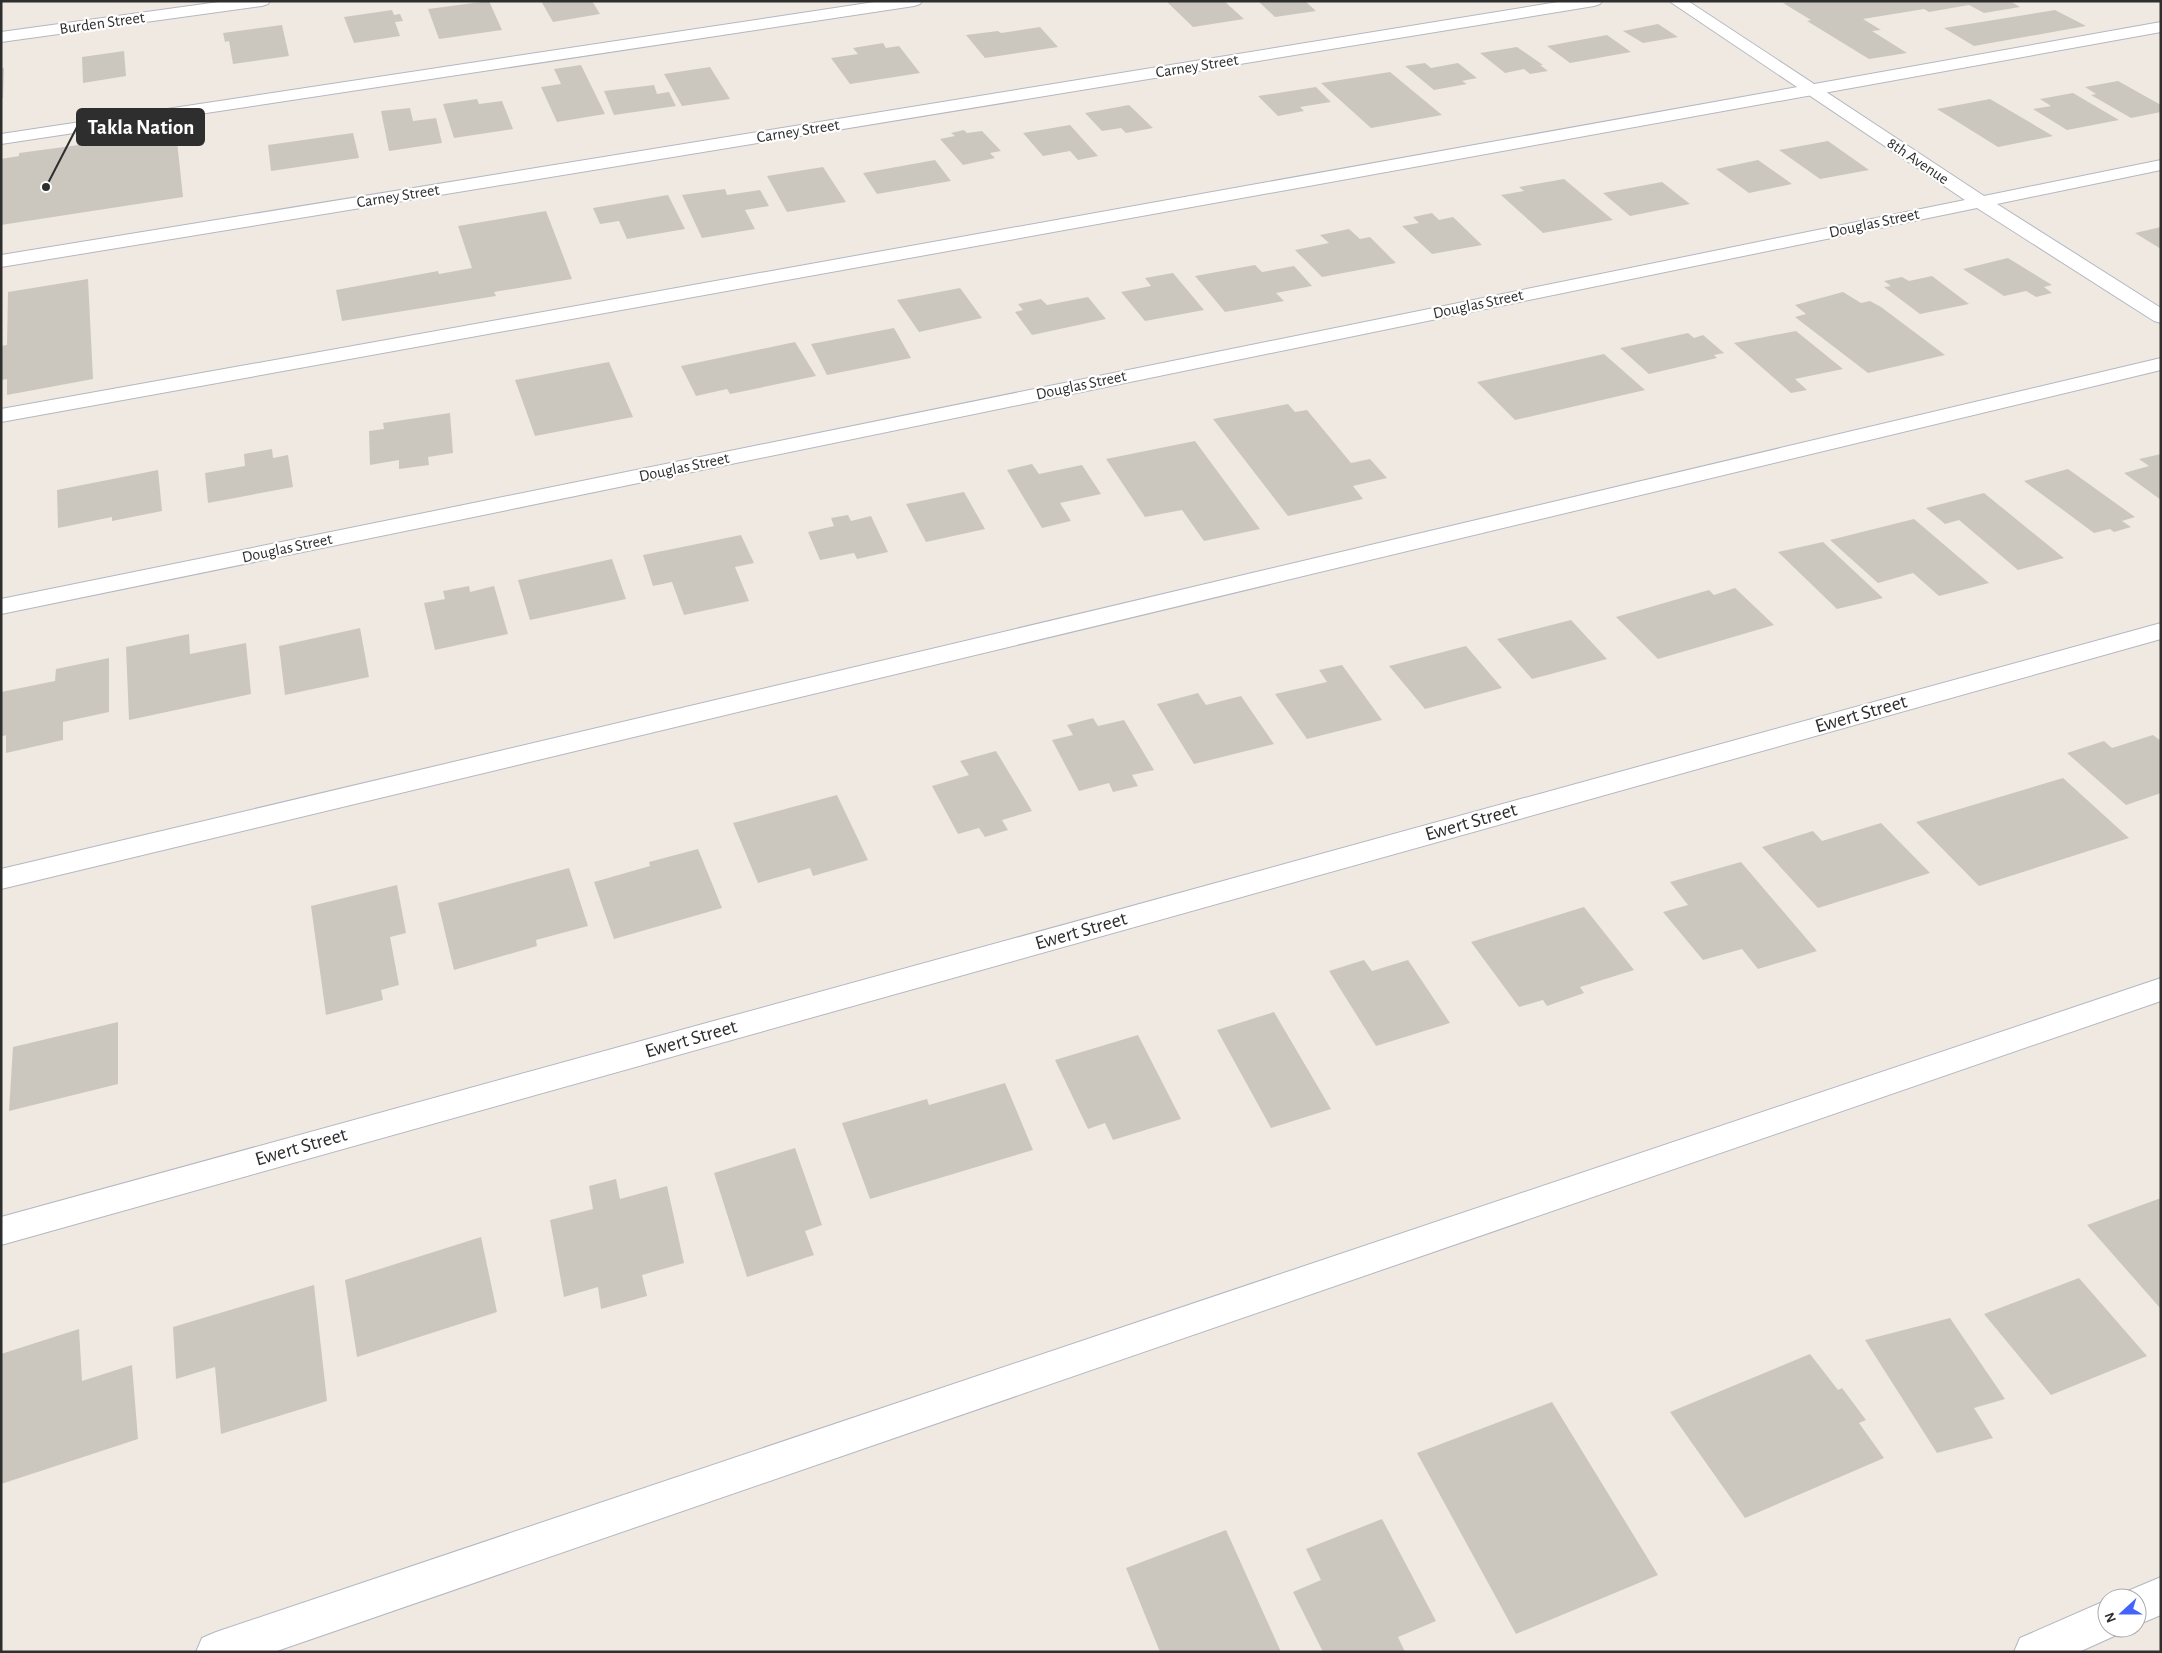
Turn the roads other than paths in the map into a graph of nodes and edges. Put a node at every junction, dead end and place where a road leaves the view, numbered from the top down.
1 (262, 1) edge
2 (914, 1) edge
3 (1594, 1) edge
4 (1677, 1) edge
5 (2161, 27) edge
6 (1, 37) edge
7 (1814, 91) junction
8 (1, 139) edge
9 (2161, 165) edge
10 (1979, 201) junction
11 (1, 261) edge
12 (2161, 317) edge
13 (2161, 364) edge
14 (1, 416) edge
15 (1, 607) edge
16 (2161, 631) edge
17 (1, 879) edge
18 (2161, 989) edge
19 (1, 1231) edge
20 (2161, 1596) edge
21 (2147, 1602) edge
22 (2097, 1624) edge
23 (216, 1652) edge
24 (2034, 1652) edge

1 - 6 street, Burden Street
2 - 8 street
3 - 11 street, Carney Street
4 - 7 street, 8th Avenue
5 - 7 street
7 - 10 street, 8th Avenue
7 - 14 street
9 - 10 street, Douglas Street
10 - 12 street, 8th Avenue
10 - 15 street, Douglas Street
13 - 17 street
16 - 19 street, Ewert Street
18 - 23 street
20 - 21 street
22 - 24 street

